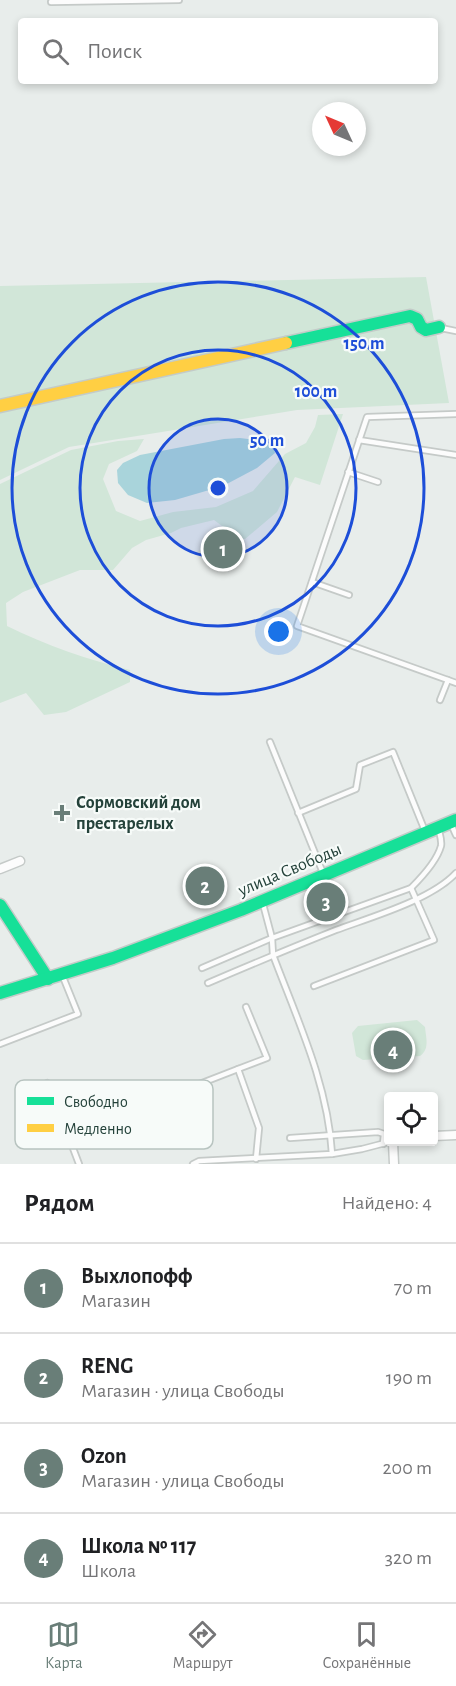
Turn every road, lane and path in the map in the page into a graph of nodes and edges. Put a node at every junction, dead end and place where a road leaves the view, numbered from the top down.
1 (179, 0) edge
2 (51, 2) dead end
3 (439, 327) joint
4 (456, 330) edge
5 (0, 406) edge
6 (456, 414) edge
7 (359, 440) junction
8 (456, 455) edge
9 (348, 472) junction
10 (378, 482) dead end
11 (312, 582) junction
12 (349, 595) dead end
13 (448, 680) junction
14 (456, 683) edge
15 (440, 700) dead end
16 (270, 742) dead end
17 (298, 813) junction
18 (448, 824) edge
19 (426, 833) junction
20 (456, 835) edge
21 (20, 861) dead end
22 (0, 869) edge
23 (456, 873) edge
24 (324, 875) junction
25 (411, 888) junction
26 (416, 899) junction
27 (262, 901) junction
28 (0, 906) edge
29 (272, 938) junction
30 (273, 955) junction
31 (202, 968) dead end
32 (62, 975) junction
33 (48, 979) junction
34 (208, 983) dead end
35 (314, 986) dead end
36 (0, 993) edge
37 (246, 1007) dead end
38 (0, 1044) edge
39 (237, 1069) junction
40 (209, 1080) edge
41 (331, 1135) junction
42 (456, 1135) edge
43 (438, 1136) edge
44 (290, 1138) dead end
45 (383, 1144) joint
46 (393, 1146) edge
47 (73, 1149) edge
48 (332, 1154) junction
49 (256, 1159) junction
50 (213, 1162) edge
51 (79, 1164) edge
52 (193, 1164) edge
53 (394, 1164) edge

1 - 2 lane
3 - 4 lane
3 - 5 street
6 - 7 lane
7 - 8 lane
7 - 9 lane
9 - 10 lane
9 - 11 lane
11 - 12 lane
11 - 13 lane
13 - 14 lane
13 - 15 lane
16 - 17 lane
17 - 19 lane
17 - 24 lane
18 - 19 street, улица Свободы
18 - 20 lane
18 - 25 lane
19 - 24 street, улица Свободы
21 - 22 street
23 - 26 lane
24 - 27 street, улица Свободы
25 - 26 lane
25 - 29 lane
26 - 30 lane
26 - 35 lane
27 - 29 lane
27 - 32 street, улица Свободы
28 - 33 street
29 - 30 lane
29 - 31 lane
30 - 34 lane
30 - 41 lane
32 - 33 street, улица Свободы
32 - 38 lane
33 - 36 street, улица Свободы
37 - 39 lane
39 - 40 lane
39 - 49 lane
41 - 44 lane
41 - 45 lane
41 - 48 lane
42 - 43 street
45 - 48 lane
46 - 53 street
47 - 51 lane
48 - 49 lane
49 - 50 lane
50 - 52 lane

